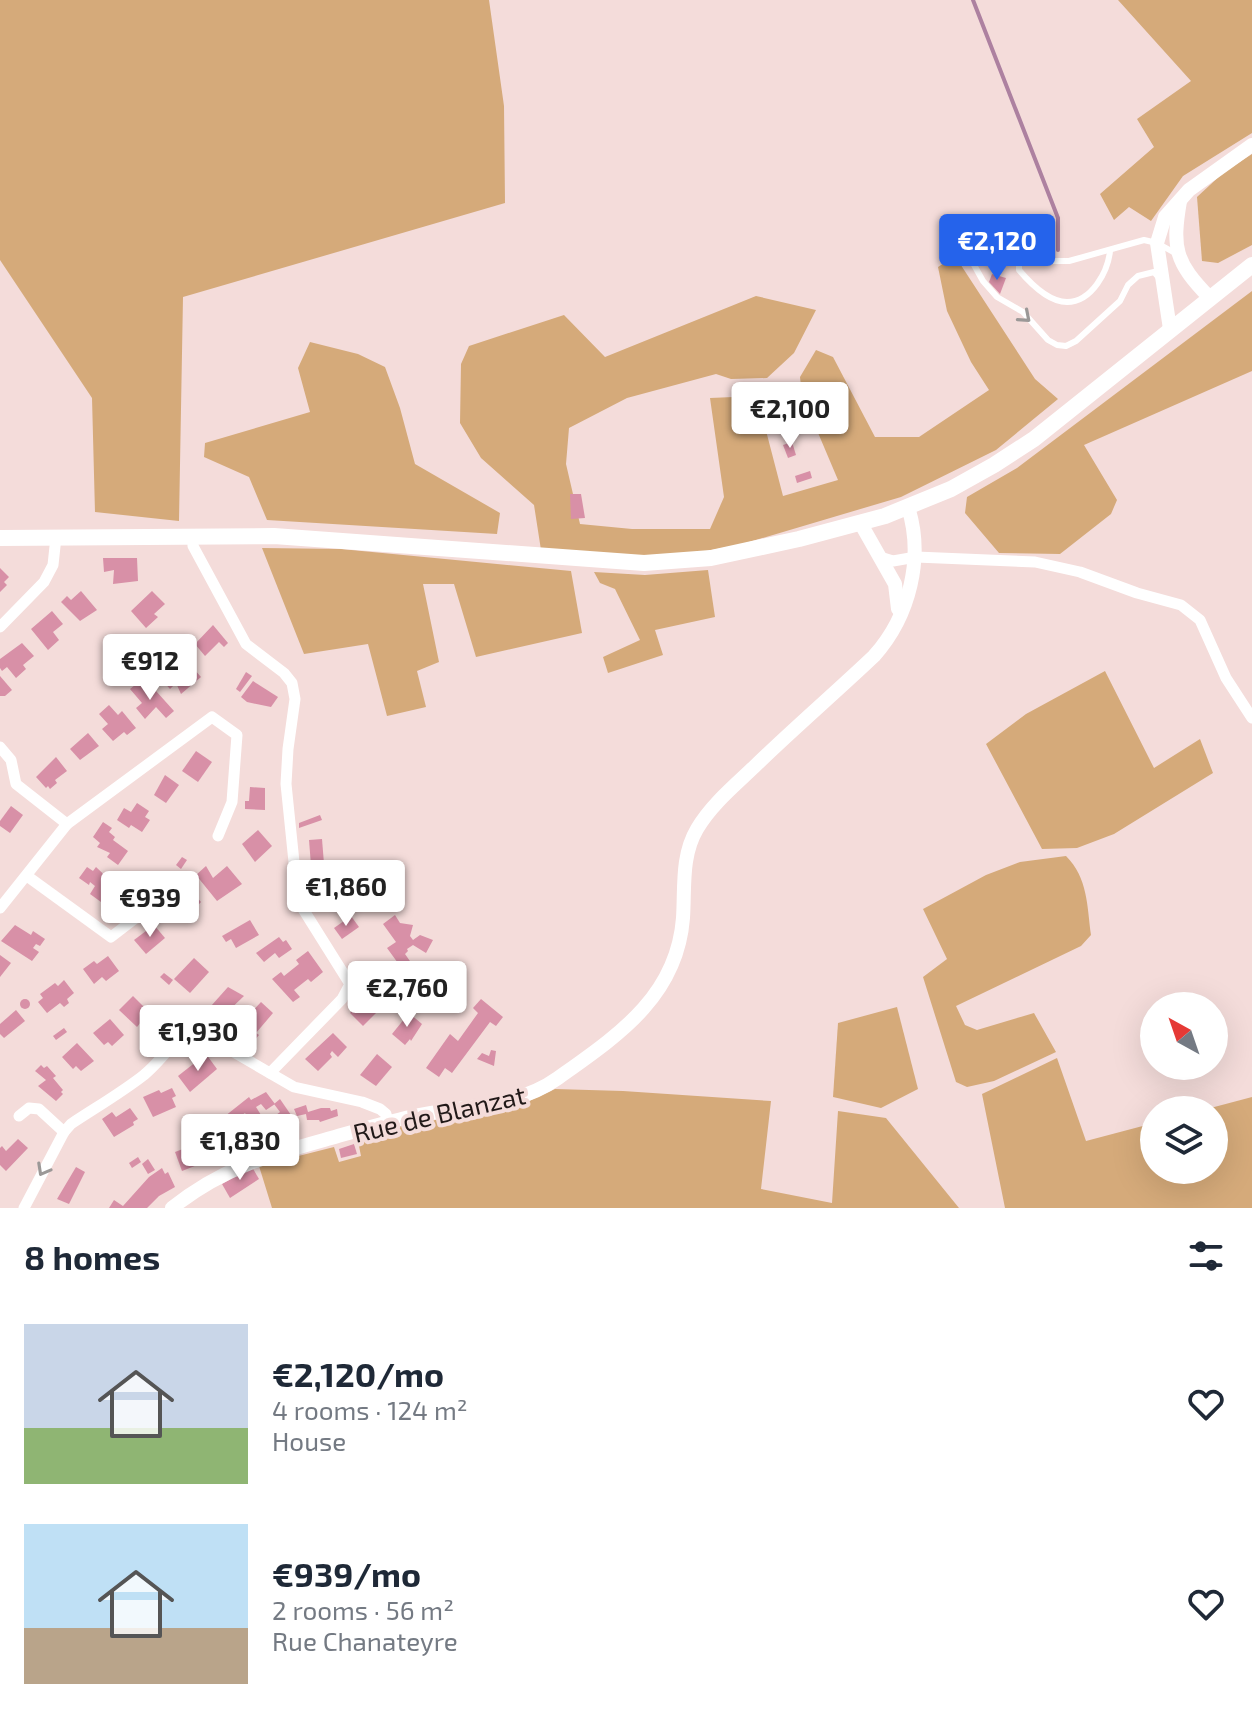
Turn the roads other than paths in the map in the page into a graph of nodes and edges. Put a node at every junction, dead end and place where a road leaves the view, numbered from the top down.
1 (1252, 145) edge
2 (1180, 200) junction
3 (1157, 243) junction
4 (1110, 251) junction
5 (1178, 256) junction
6 (1024, 261) junction
7 (1252, 265) edge
8 (1164, 285) junction
9 (1209, 297) junction
10 (1170, 329) junction
11 (908, 507) junction
12 (861, 524) junction
13 (193, 536) junction
14 (56, 537) junction
15 (0, 538) edge
16 (880, 557) junction
17 (916, 557) junction
18 (897, 622) junction
19 (0, 627) edge
20 (1252, 718) edge
21 (0, 747) edge
22 (67, 824) junction
23 (218, 836) dead end
24 (27, 876) junction
25 (150, 907) dead end
26 (0, 908) edge
27 (270, 1073) junction
28 (19, 1116) dead end
29 (388, 1122) junction
30 (64, 1132) junction
31 (24, 1208) edge
32 (172, 1208) edge

1 - 2 street
2 - 3 street
2 - 5 street
3 - 4 lane
3 - 5 lane
3 - 8 street
4 - 6 lane
4 - 6 lane
5 - 9 street
6 -> 8 lane
7 - 9 main road
8 - 10 street
9 - 10 main road
10 - 11 main road
11 - 12 main road
11 - 17 street, Rue de Blanzat
12 - 13 main road
12 - 16 street
13 - 14 main road
13 - 27 street
14 - 15 main road
14 - 19 street
16 - 17 street
16 - 18 street
17 - 18 street, Rue de Blanzat
17 - 20 street
18 - 29 street, Rue de Blanzat
21 - 22 street
22 - 23 street
22 - 24 street
24 - 25 street
24 - 26 street
27 - 29 street
27 - 30 street
28 - 30 street
29 - 32 street, Rue de Blanzat
30 -> 31 street

